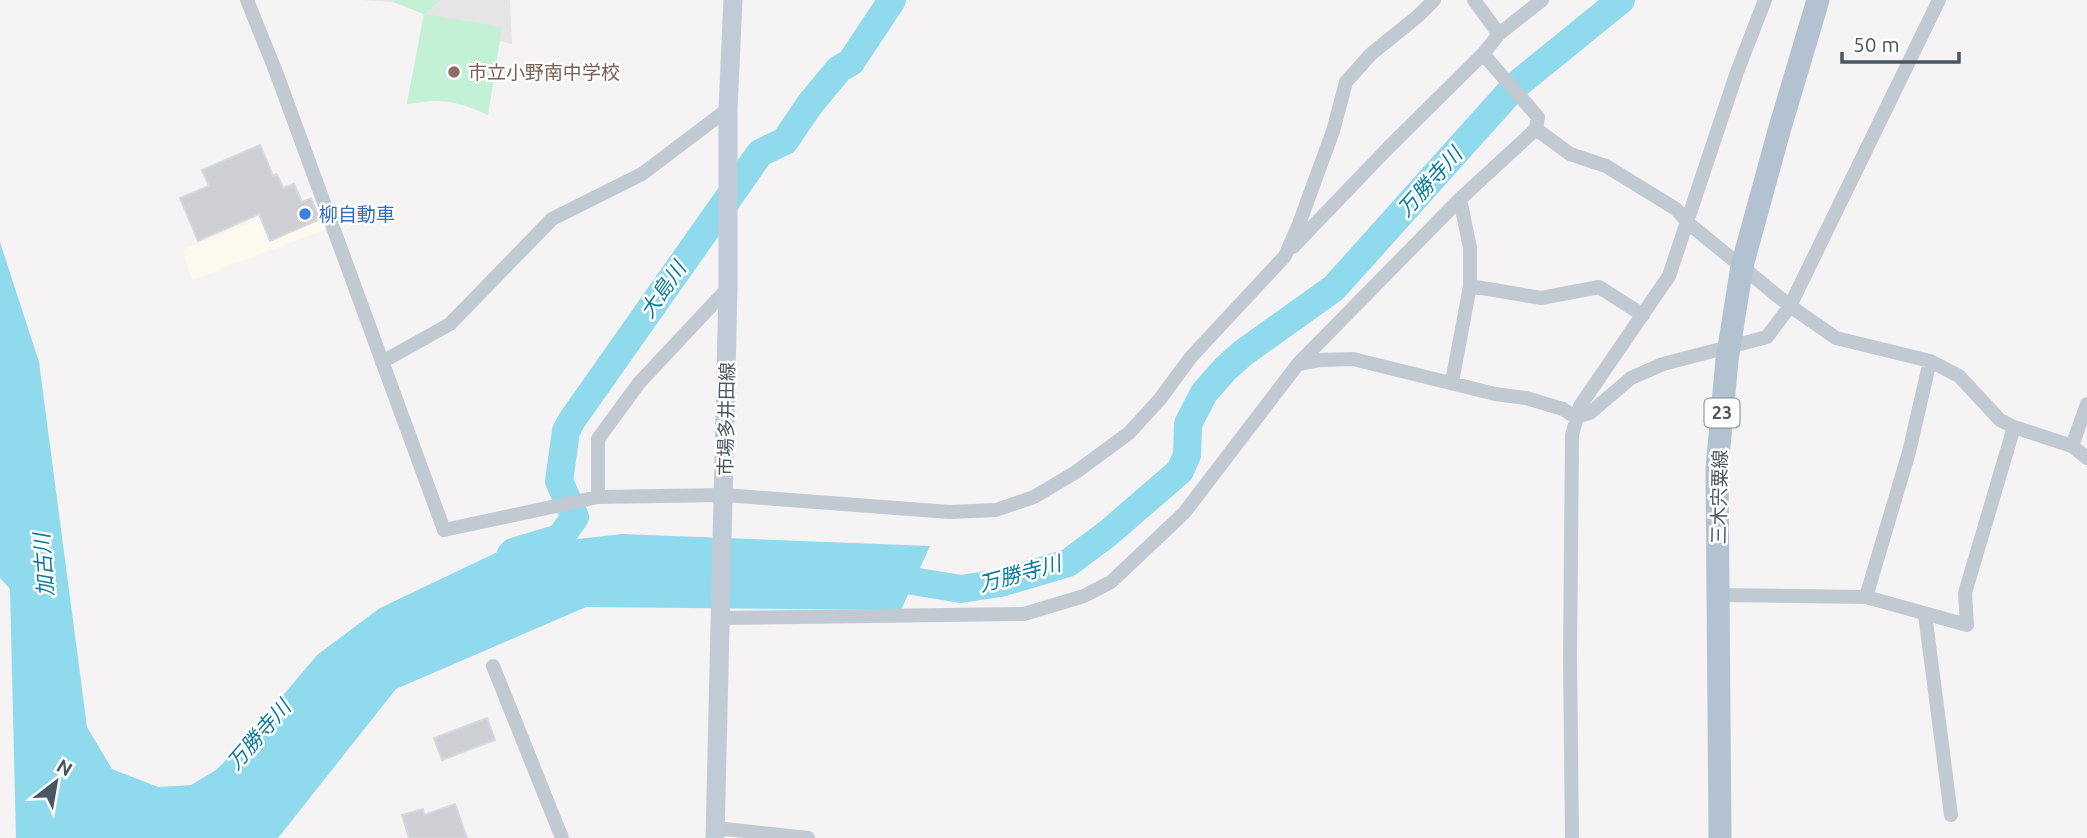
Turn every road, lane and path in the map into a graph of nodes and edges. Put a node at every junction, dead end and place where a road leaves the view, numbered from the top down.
1 (247, 0) edge
2 (733, 0) edge
3 (1434, 0) edge
4 (1474, 0) edge
5 (1542, 0) edge
6 (1765, 0) edge
7 (1818, 0) edge
8 (1940, 0) edge
9 (1499, 34) junction
10 (1483, 54) junction
11 (728, 109) junction
12 (1537, 123) junction
13 (1460, 199) junction
14 (1688, 223) junction
15 (1285, 256) junction
16 (1742, 266) junction
17 (1469, 286) junction
18 (728, 288) junction
19 (1790, 306) junction
20 (1643, 315) junction
21 (1728, 349) junction
22 (1930, 360) junction
23 (382, 362) junction
24 (1298, 364) junction
25 (1452, 382) junction
26 (2087, 404) edge
27 (1575, 417) junction
28 (2014, 428) junction
29 (2072, 446) junction
30 (2087, 458) edge
31 (598, 497) junction
32 (724, 500) junction
33 (1718, 595) junction
34 (1866, 597) junction
35 (719, 611) junction
36 (1925, 614) junction
37 (494, 666) dead end
38 (1951, 815) dead end
39 (715, 833) edge
40 (562, 838) edge
41 (808, 838) edge
42 (1572, 838) edge
43 (1720, 838) edge

1 - 23 street
2 - 11 main road, 市場多井田線
3 - 15 street
4 - 9 street
5 - 9 street
6 - 14 street
7 - 16 main road, 三木宍粟線 / 23
8 - 19 street
9 - 10 street
10 - 12 street
10 - 15 street
11 - 18 main road, 市場多井田線
11 - 23 street
12 - 13 street
12 - 14 street
13 - 17 street
13 - 24 street
14 - 16 street
14 - 20 street
15 - 32 street
16 - 19 street
16 - 21 main road, 三木宍粟線 / 23
17 - 20 street
17 - 25 street
18 - 31 street
18 - 32 main road, 市場多井田線
19 - 21 street
19 - 22 street
20 - 27 street
21 - 27 street
21 - 33 main road, 三木宍粟線 / 23
22 - 28 street
22 - 34 street
23 - 31 street
24 - 25 street
24 - 35 street
25 - 27 street
26 - 29 street
27 - 42 street
28 - 29 street
28 - 36 street
29 - 30 street
31 - 32 street
32 - 35 main road, 市場多井田線
33 - 34 street
33 - 43 main road, 三木宍粟線 / 23
34 - 36 street
35 - 39 main road, 市場多井田線
36 - 38 street
37 - 40 street
39 - 41 street

